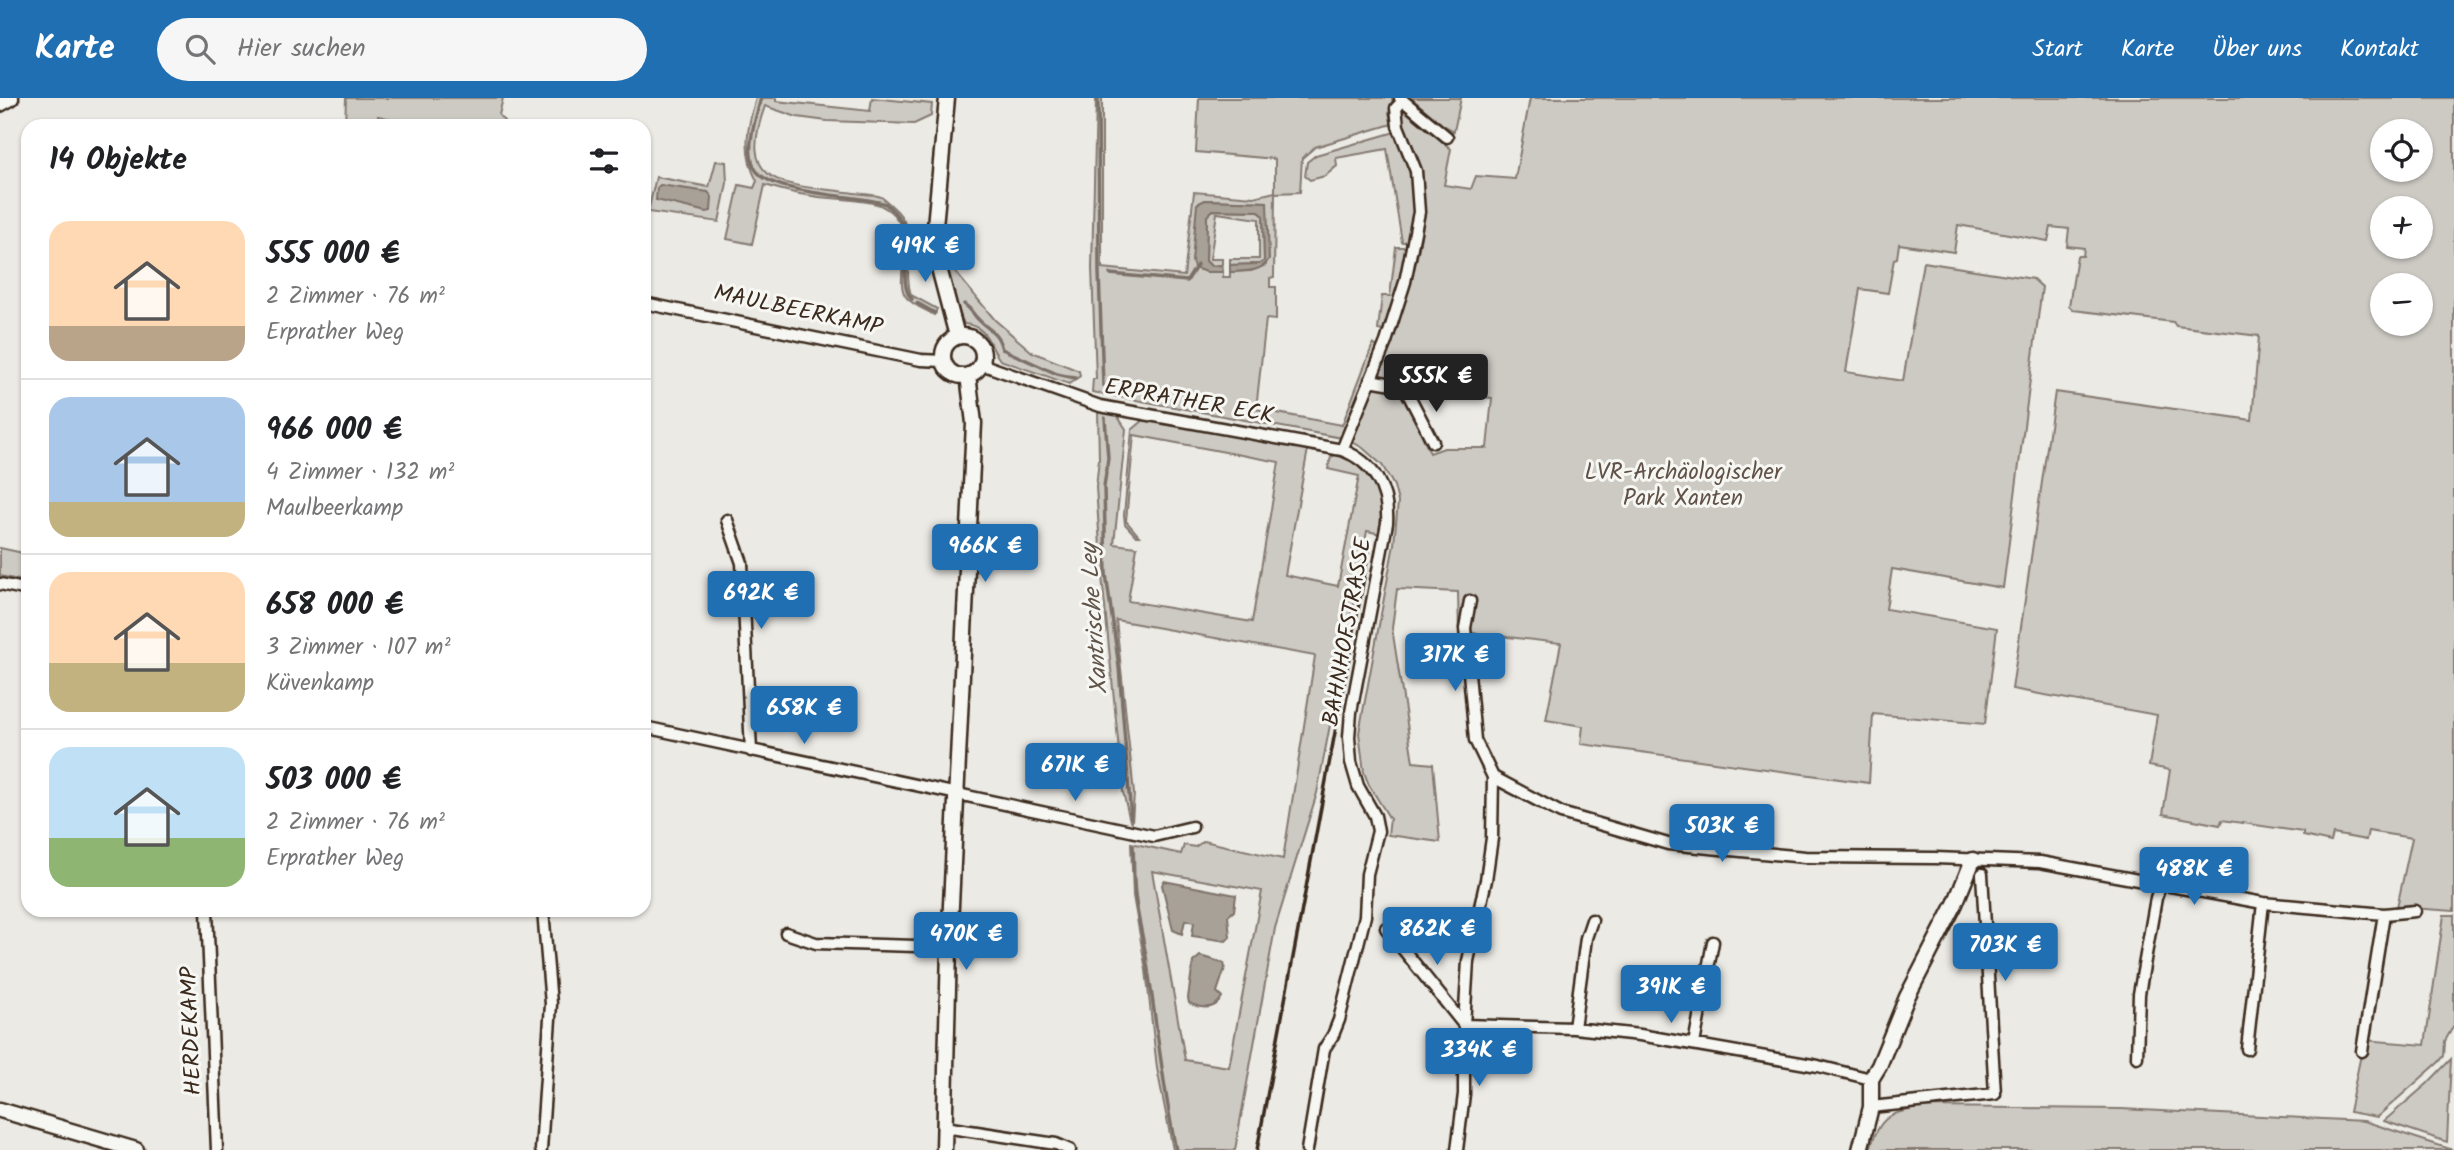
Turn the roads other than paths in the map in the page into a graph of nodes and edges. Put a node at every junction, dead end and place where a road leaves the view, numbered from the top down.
1 (11, 98) edge
2 (947, 98) edge
3 (1401, 99) edge
4 (0, 104) edge
5 (1447, 137) dead end
6 (651, 304) edge
7 (957, 336) junction
8 (943, 361) junction
9 (981, 364) junction
10 (968, 376) junction
11 (1370, 380) junction
12 (1433, 442) dead end
13 (1342, 450) junction
14 (1381, 484) joint
15 (727, 520) dead end
16 (0, 584) edge
17 (21, 588) edge
18 (1470, 601) dead end
19 (651, 729) edge
20 (751, 751) junction
21 (1493, 777) junction
22 (958, 794) junction
23 (1192, 827) dead end
24 (1973, 860) junction
25 (1982, 874) dead end
26 (2161, 884) junction
27 (2263, 903) junction
28 (2415, 911) dead end
29 (2384, 914) junction
30 (207, 917) edge
31 (544, 917) edge
32 (1592, 920) dead end
33 (1386, 928) dead end
34 (786, 933) dead end
35 (1713, 942) dead end
36 (949, 947) junction
37 (1464, 1024) junction
38 (1574, 1028) junction
39 (1694, 1044) junction
40 (2247, 1049) dead end
41 (2362, 1051) dead end
42 (2137, 1057) dead end
43 (1871, 1079) junction
44 (1871, 1107) junction
45 (0, 1110) edge
46 (0, 1119) edge
47 (944, 1127) junction
48 (104, 1150) edge
49 (135, 1150) edge
50 (217, 1150) edge
51 (541, 1150) edge
52 (944, 1150) edge
53 (1070, 1150) edge
54 (1307, 1150) edge
55 (1457, 1150) edge
56 (1860, 1150) edge

1 - 4 street
2 - 7 street
3 - 5 street
3 - 11 street
6 - 8 street, MAULBEERKAMP
7 - 8 street
7 - 9 street
8 - 10 street, MAULBEERKAMP
9 - 10 street
9 - 13 street, ERPRATHER ECK
10 - 22 street
11 - 12 street
11 - 13 street
13 - 14 street, ERPRATHER ECK
14 - 54 street, BAHNHOFSTRASSE
15 - 20 street
16 - 17 street
18 - 21 street
19 - 20 street
20 - 22 street
21 - 24 street
21 - 37 street
22 - 23 street
22 - 36 street
24 - 26 street
24 - 43 street
25 - 44 street
26 - 27 street
26 - 42 street
27 - 29 street
27 - 40 street
28 - 29 street
29 - 41 street
30 - 50 street, HERDEKAMP
31 - 51 street
32 - 38 street
33 - 37 street
34 - 36 street
35 - 39 street
36 - 47 street
37 - 38 street
37 - 55 street
38 - 39 street
39 - 43 street
43 - 44 street
44 - 56 street
45 - 49 street
46 - 48 street
47 - 52 street
47 - 53 street

